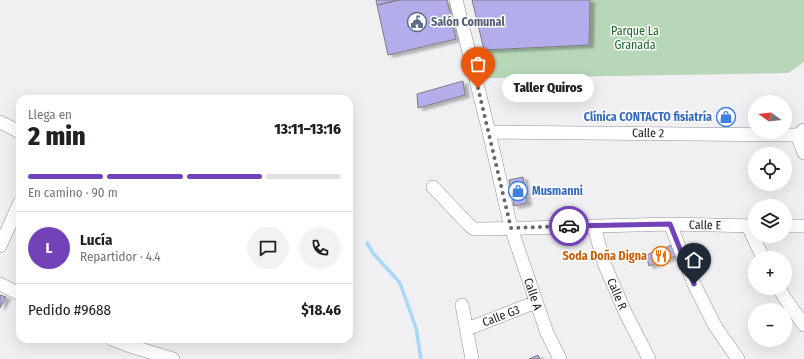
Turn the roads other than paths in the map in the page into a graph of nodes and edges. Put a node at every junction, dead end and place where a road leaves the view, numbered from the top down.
1 (456, 0) edge
2 (0, 122) edge
3 (16, 130) edge
4 (490, 132) junction
5 (800, 132) edge
6 (804, 153) edge
7 (433, 187) dead end
8 (16, 211) edge
9 (670, 224) junction
10 (594, 226) junction
11 (748, 226) edge
12 (792, 226) edge
13 (804, 226) edge
14 (511, 228) junction
15 (0, 246) edge
16 (0, 284) edge
17 (16, 292) edge
18 (783, 295) edge
19 (536, 302) junction
20 (462, 304) dead end
21 (804, 325) edge
22 (466, 329) junction
23 (122, 343) edge
24 (173, 359) edge
25 (472, 359) edge
26 (560, 359) edge
27 (650, 359) edge
28 (738, 359) edge

1 - 4 street, Calle A
2 - 3 street
4 - 5 street, Calle 2
4 - 14 street, Calle A
5 - 6 street
7 - 14 street, Calle E
8 - 15 street
9 - 10 street, Calle E
9 - 11 street, Calle E
9 - 28 street
10 - 14 street, Calle E
10 - 27 street, Calle R
12 - 13 street
14 - 19 street, Calle A
16 - 17 street
18 - 21 street
19 - 22 street, Calle G3
19 - 26 street, Calle A
20 - 22 street
22 - 25 street
23 - 24 street

